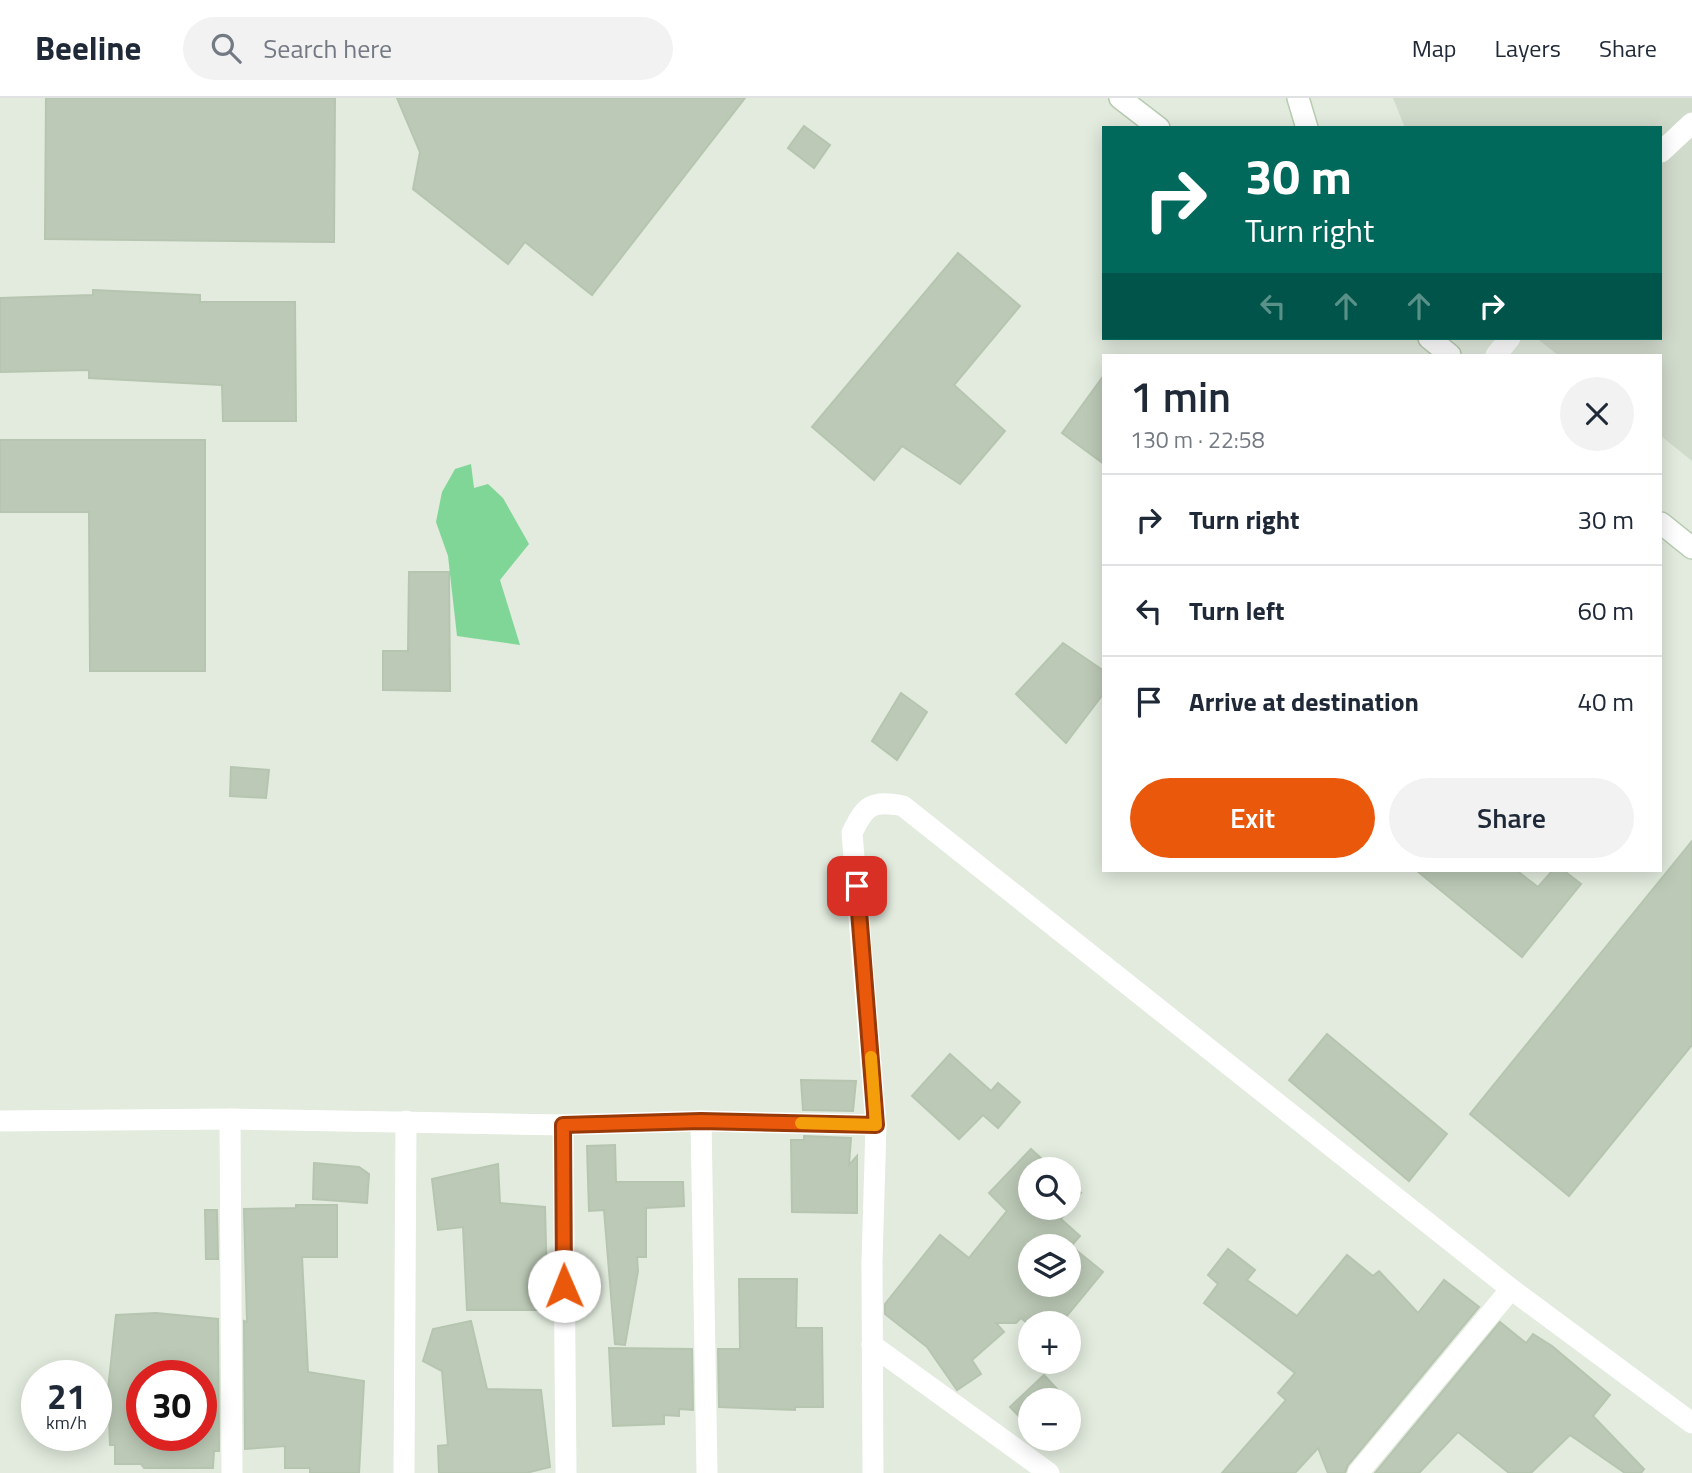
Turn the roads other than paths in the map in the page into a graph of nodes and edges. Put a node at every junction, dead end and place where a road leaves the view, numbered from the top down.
1 (1121, 98) edge
2 (1298, 98) edge
3 (1692, 123) edge
4 (1156, 126) edge
5 (1306, 126) edge
6 (1662, 151) edge
7 (1431, 340) edge
8 (1508, 340) edge
9 (1449, 354) edge
10 (1497, 354) edge
11 (1662, 524) edge
12 (1692, 548) edge
13 (230, 1119) junction
14 (0, 1121) edge
15 (406, 1121) junction
16 (701, 1121) junction
17 (563, 1125) junction
18 (876, 1125) junction
19 (1511, 1289) junction
20 (872, 1345) junction
21 (1692, 1423) edge
22 (232, 1473) edge
23 (404, 1473) edge
24 (566, 1473) edge
25 (707, 1473) edge
26 (873, 1473) edge
27 (1049, 1473) edge
28 (1358, 1473) edge

1 - 4 street
2 - 5 street
3 - 6 street
7 - 9 street
8 - 10 street
11 - 12 street
13 - 14 street
13 - 15 street
13 - 22 street
15 - 17 street
15 - 23 street
16 - 17 street
16 - 18 street
16 - 25 street
17 - 24 street
18 - 19 street
18 - 20 street
19 - 21 street
19 - 28 street
20 - 26 street
20 - 27 street

